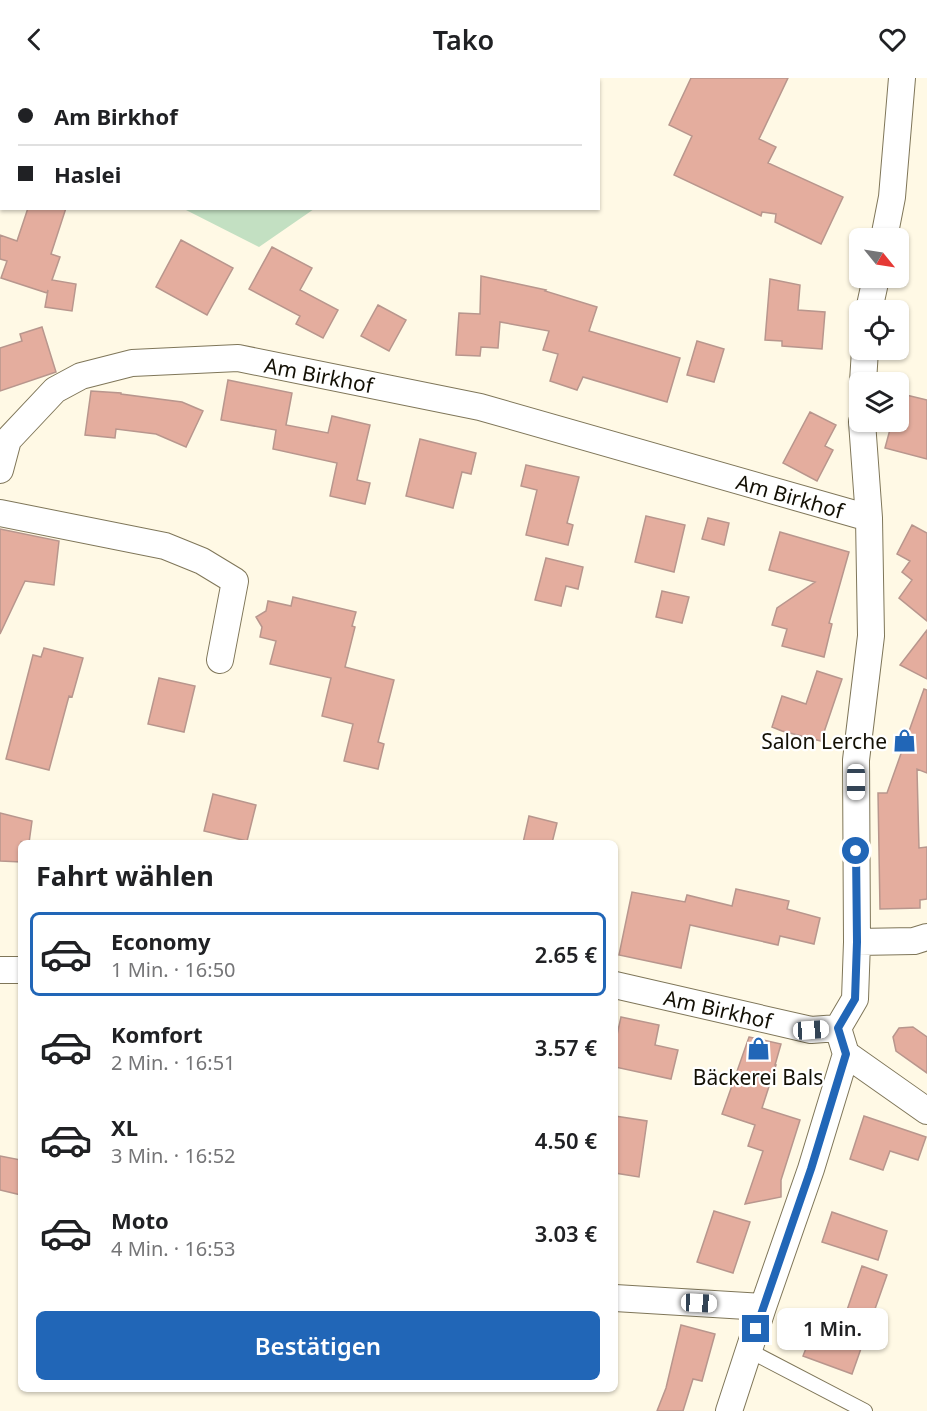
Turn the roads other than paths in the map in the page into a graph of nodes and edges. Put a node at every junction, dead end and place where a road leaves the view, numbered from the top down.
1 (902, 78) edge
2 (886, 228) edge
3 (863, 432) edge
4 (4, 436) edge
5 (0, 470) edge
6 (0, 513) edge
7 (869, 519) junction
8 (220, 660) dead end
9 (927, 937) edge
10 (857, 942) junction
11 (0, 970) edge
12 (18, 970) edge
13 (618, 986) edge
14 (838, 1028) junction
15 (846, 1054) junction
16 (927, 1111) edge
17 (618, 1298) edge
18 (763, 1307) junction
19 (748, 1350) junction
20 (729, 1411) edge
21 (865, 1411) edge

1 - 2 street
3 - 7 street
4 - 5 street, Am Birkhof
4 - 7 street, Am Birkhof
6 - 8 street
7 - 10 street, Am Birkhof
9 - 10 street
10 - 14 street, Am Birkhof
11 - 12 street
13 - 14 street, Am Birkhof
14 - 15 street
15 - 16 street
15 - 18 street
17 - 18 street
18 - 19 street
19 - 20 street
19 - 21 lane

